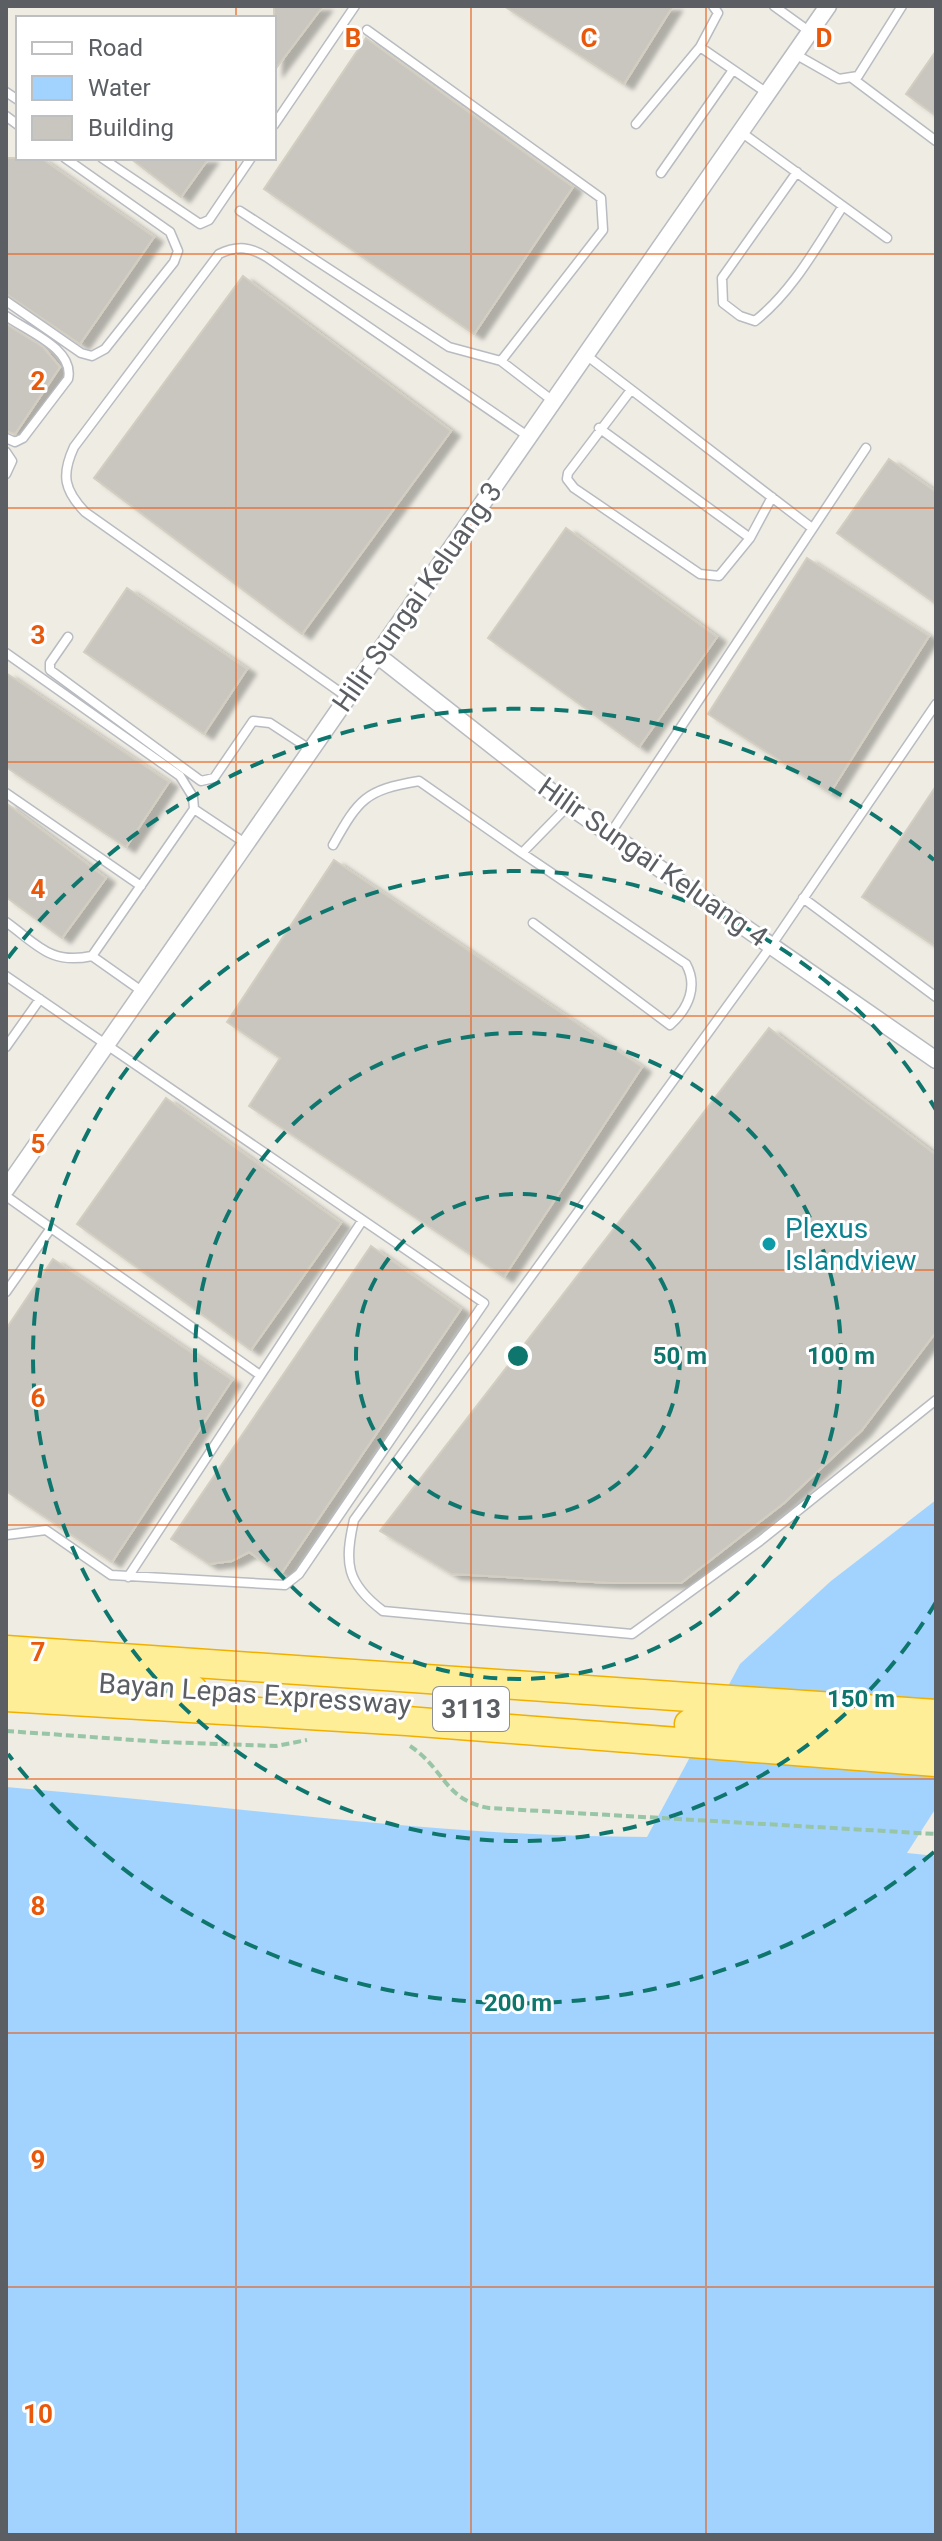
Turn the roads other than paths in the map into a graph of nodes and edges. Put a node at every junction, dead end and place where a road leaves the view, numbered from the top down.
1 (355, 6) edge
2 (713, 6) edge
3 (774, 6) edge
4 (828, 6) edge
5 (902, 6) edge
6 (367, 30) dead end
7 (810, 32) junction
8 (700, 47) junction
9 (795, 54) junction
10 (733, 70) junction
11 (852, 78) junction
12 (768, 93) junction
13 (276, 122) edge
14 (636, 124) dead end
15 (741, 132) junction
16 (936, 141) edge
17 (68, 160) edge
18 (105, 160) edge
19 (250, 160) edge
20 (797, 172) junction
21 (661, 173) dead end
22 (843, 206) junction
23 (240, 211) dead end
24 (887, 238) dead end
25 (6, 301) edge
26 (6, 316) edge
27 (586, 355) junction
28 (501, 361) junction
29 (631, 390) junction
30 (553, 402) junction
31 (599, 428) junction
32 (529, 437) junction
33 (6, 438) edge
34 (866, 448) dead end
35 (6, 452) edge
36 (6, 474) edge
37 (772, 497) junction
38 (812, 528) junction
39 (750, 538) junction
40 (68, 637) dead end
41 (6, 653) edge
42 (377, 655) junction
43 (348, 697) junction
44 (936, 704) edge
45 (311, 750) junction
46 (6, 793) edge
47 (568, 805) junction
48 (194, 809) junction
49 (610, 834) junction
50 (246, 844) junction
51 (333, 845) dead end
52 (522, 853) junction
53 (141, 886) junction
54 (803, 898) junction
55 (6, 922) edge
56 (533, 923) dead end
57 (771, 946) junction
58 (92, 956) junction
59 (6, 976) edge
60 (143, 992) junction
61 (936, 997) edge
62 (40, 999) junction
63 (106, 1045) junction
64 (6, 1047) edge
65 (936, 1060) edge
66 (6, 1189) edge
67 (6, 1196) edge
68 (362, 1221) junction
69 (51, 1228) junction
70 (6, 1292) edge
71 (260, 1375) junction
72 (936, 1400) edge
73 (6, 1535) edge
74 (128, 1577) junction
75 (6, 1634) edge
76 (6, 1650) edge
77 (6, 1676) edge
78 (6, 1697) edge
79 (936, 1697) edge
80 (936, 1714) edge
81 (936, 1740) edge
82 (936, 1762) edge

1 - 13 lane
2 - 8 lane
3 - 7 lane
4 - 7 street, Hilir Sungai Keluang 3
5 - 11 lane
6 - 28 lane
7 - 9 street, Hilir Sungai Keluang 3
8 - 10 lane
8 - 14 lane
9 - 11 lane
9 - 12 street, Hilir Sungai Keluang 3
10 - 12 lane
10 - 21 lane
11 - 16 lane
12 - 15 street, Hilir Sungai Keluang 3
15 - 20 lane
15 - 27 street, Hilir Sungai Keluang 3
17 - 25 lane
18 - 19 lane
20 - 22 lane
20 - 22 lane
22 - 24 lane
23 - 28 lane
26 - 33 lane
27 - 29 lane
27 - 30 street, Hilir Sungai Keluang 3
28 - 30 lane
29 - 31 lane
29 - 37 lane
30 - 32 street, Hilir Sungai Keluang 3
31 - 39 lane
31 - 39 lane
32 - 42 street, Hilir Sungai Keluang 3
32 - 43 lane
34 - 38 lane
35 - 36 lane
37 - 38 lane
37 - 39 lane
38 - 49 lane
40 - 45 lane
41 - 48 lane
42 - 43 street, Hilir Sungai Keluang 3
42 - 47 street, Hilir Sungai Keluang 4
43 - 45 street, Hilir Sungai Keluang 3
44 - 54 lane
45 - 50 street, Hilir Sungai Keluang 3
46 - 53 lane
47 - 49 street, Hilir Sungai Keluang 4
47 - 52 lane
48 - 50 lane
48 - 53 lane
49 - 57 street, Hilir Sungai Keluang 4
50 - 60 street, Hilir Sungai Keluang 3
51 - 52 lane
52 - 56 lane
53 - 58 lane
54 - 57 lane
54 - 61 lane
55 - 58 lane
57 - 65 street, Hilir Sungai Keluang 4
57 - 72 lane
58 - 60 lane
59 - 62 lane
60 - 63 street, Hilir Sungai Keluang 3
62 - 63 lane
62 - 64 lane
63 - 66 street, Hilir Sungai Keluang 3
63 - 68 lane
67 - 69 lane
68 - 71 lane
68 - 74 lane
69 - 70 lane
69 - 71 lane
71 - 74 lane
73 - 74 lane
75 - 79 highway, 3113
76 - 80 highway, Bayan Lepas Expressway / 3113
77 - 81 highway, Bayan Lepas Expressway / 3113
78 - 82 highway, 3113

